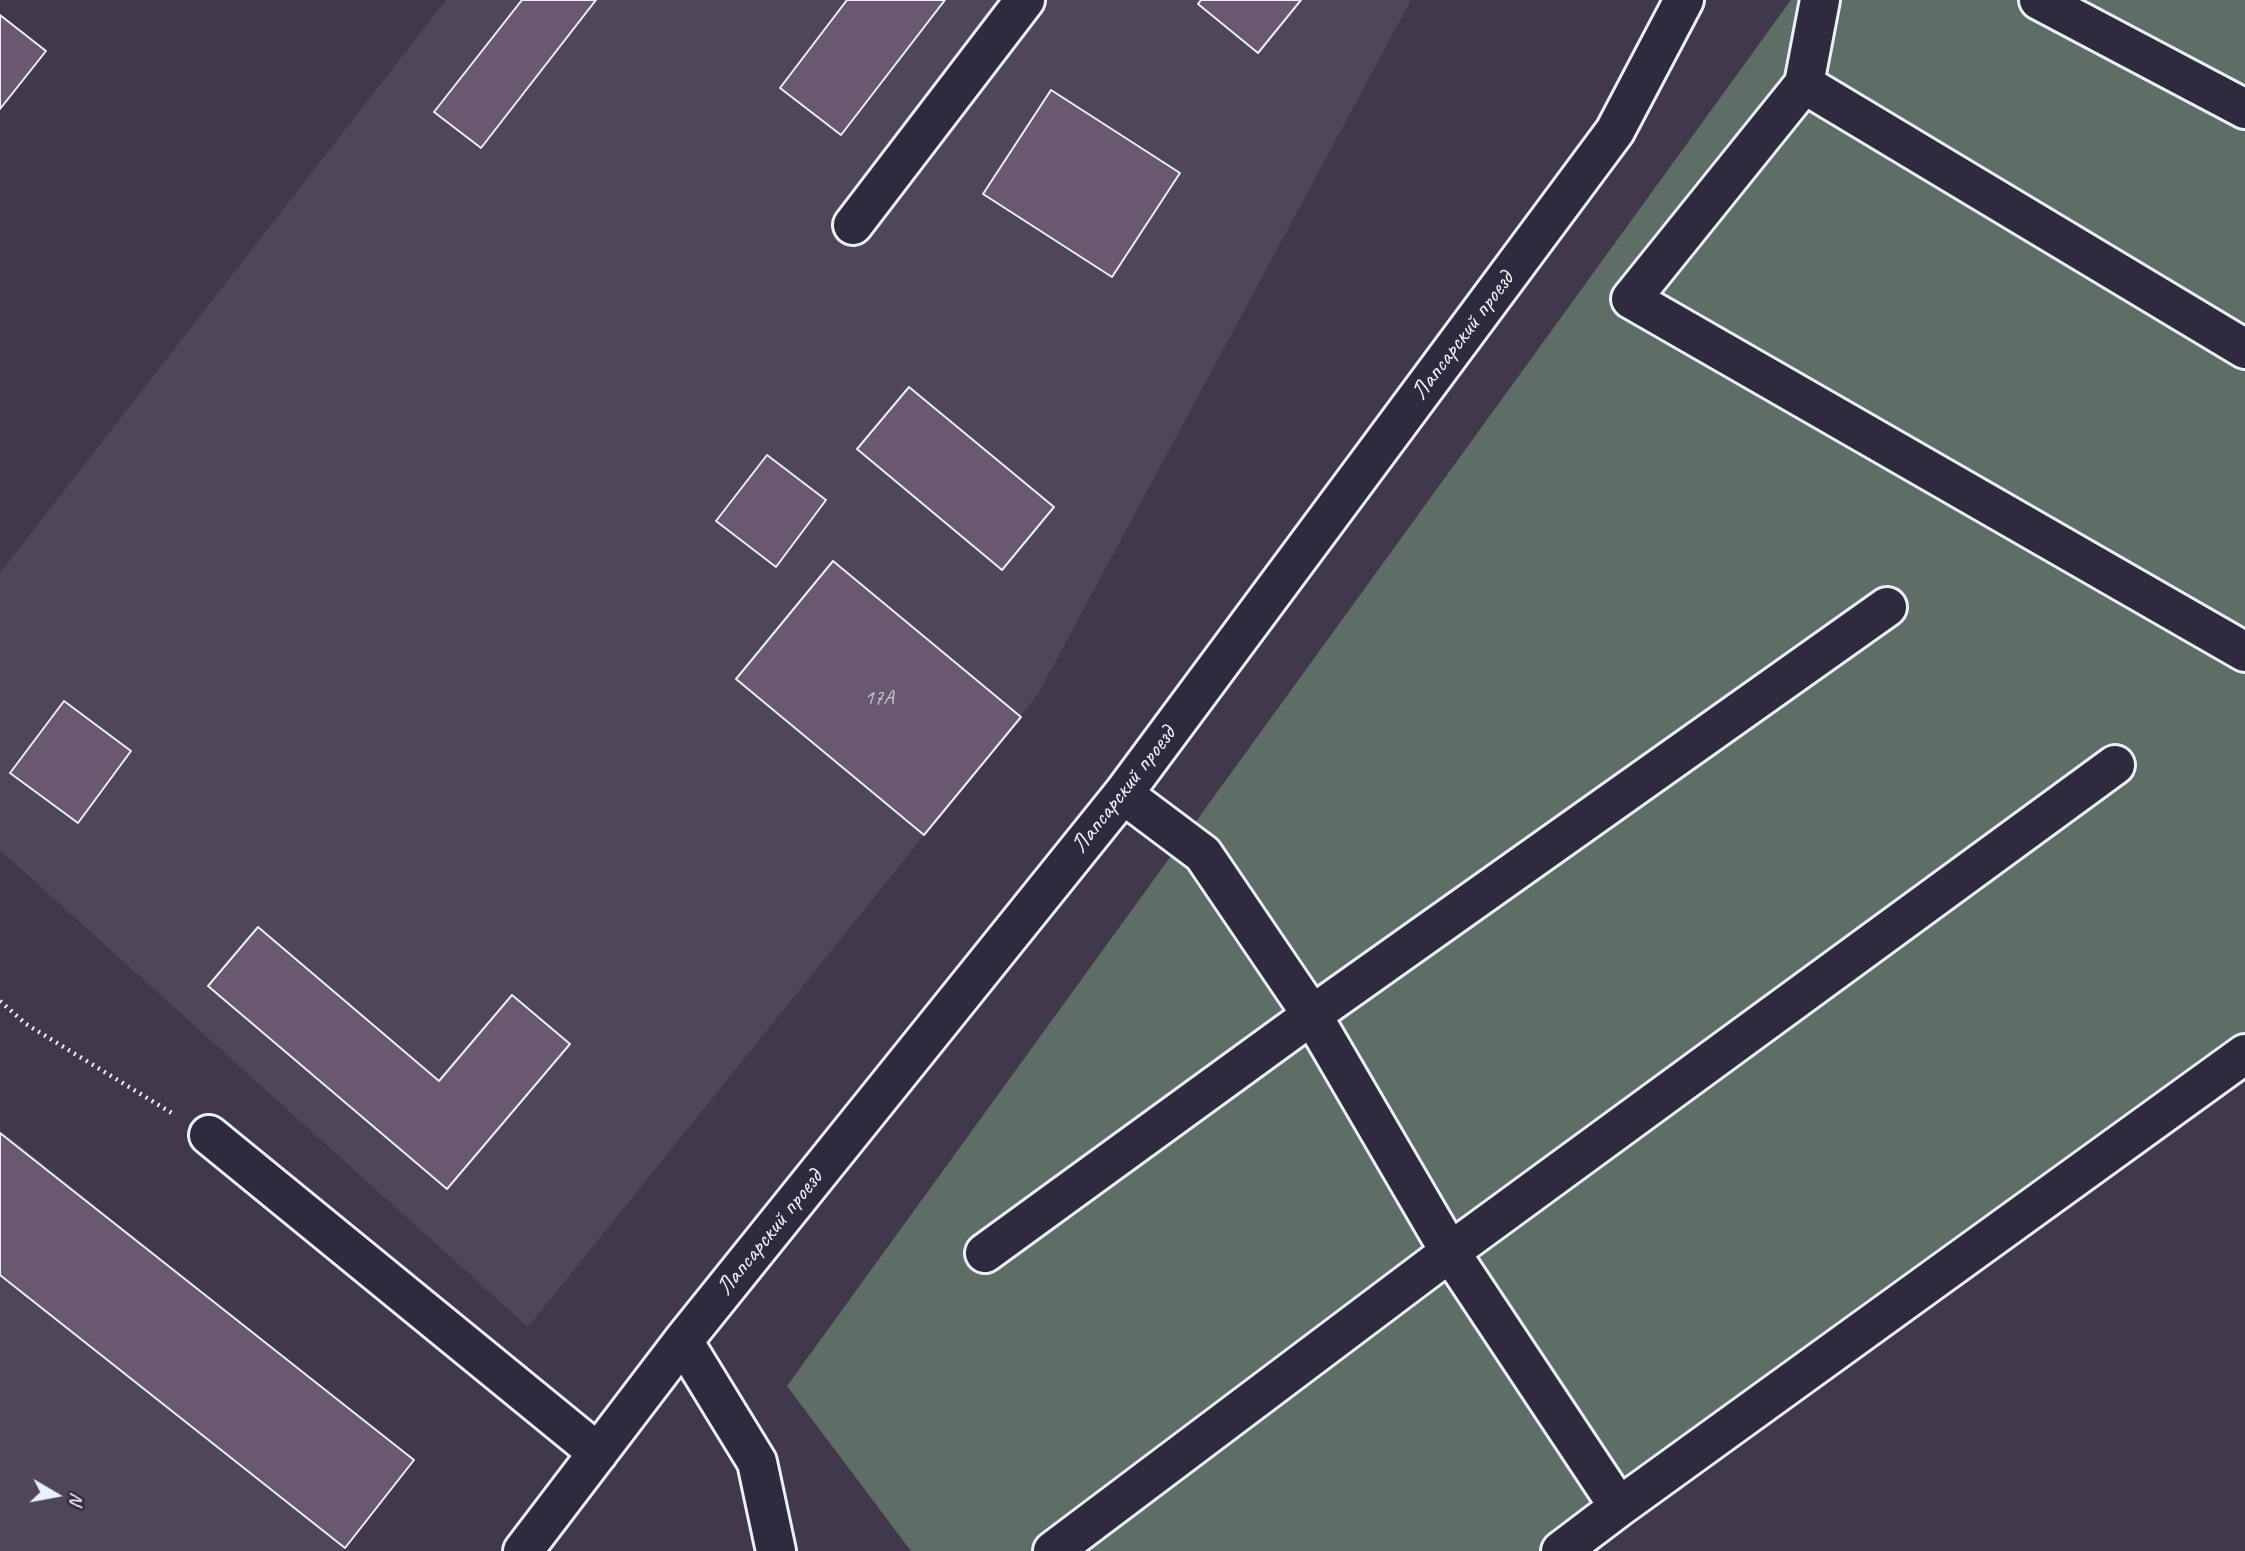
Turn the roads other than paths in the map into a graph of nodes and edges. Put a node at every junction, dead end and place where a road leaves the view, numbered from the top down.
1 (1025, 0) edge
2 (1684, 0) edge
3 (1820, 0) edge
4 (2055, 3) edge
5 (1804, 83) junction
6 (2245, 108) edge
7 (853, 225) dead end
8 (2245, 349) edge
9 (1887, 607) dead end
10 (2245, 652) edge
11 (2115, 765) dead end
12 (1123, 794) junction
13 (1312, 1015) junction
14 (2245, 1054) edge
15 (209, 1135) road end
16 (1450, 1252) junction
17 (985, 1254) dead end
18 (682, 1340) junction
19 (598, 1453) junction
20 (1619, 1507) junction
21 (536, 1547) edge
22 (776, 1551) edge
23 (1053, 1551) edge
24 (1561, 1551) edge

1 - 7 street
2 - 12 street, Лапсарский проезд
3 - 5 street
4 - 6 street
5 - 8 street
5 - 10 street
9 - 13 street
11 - 16 street
12 - 13 street
12 - 18 street, Лапсарский проезд
13 - 16 street
13 - 17 street
14 - 20 street
15 - 19 street
16 - 20 street
16 - 23 street
18 - 19 street, Лапсарский проезд
18 - 22 street
19 - 21 street, Лапсарский проезд
20 - 24 street

